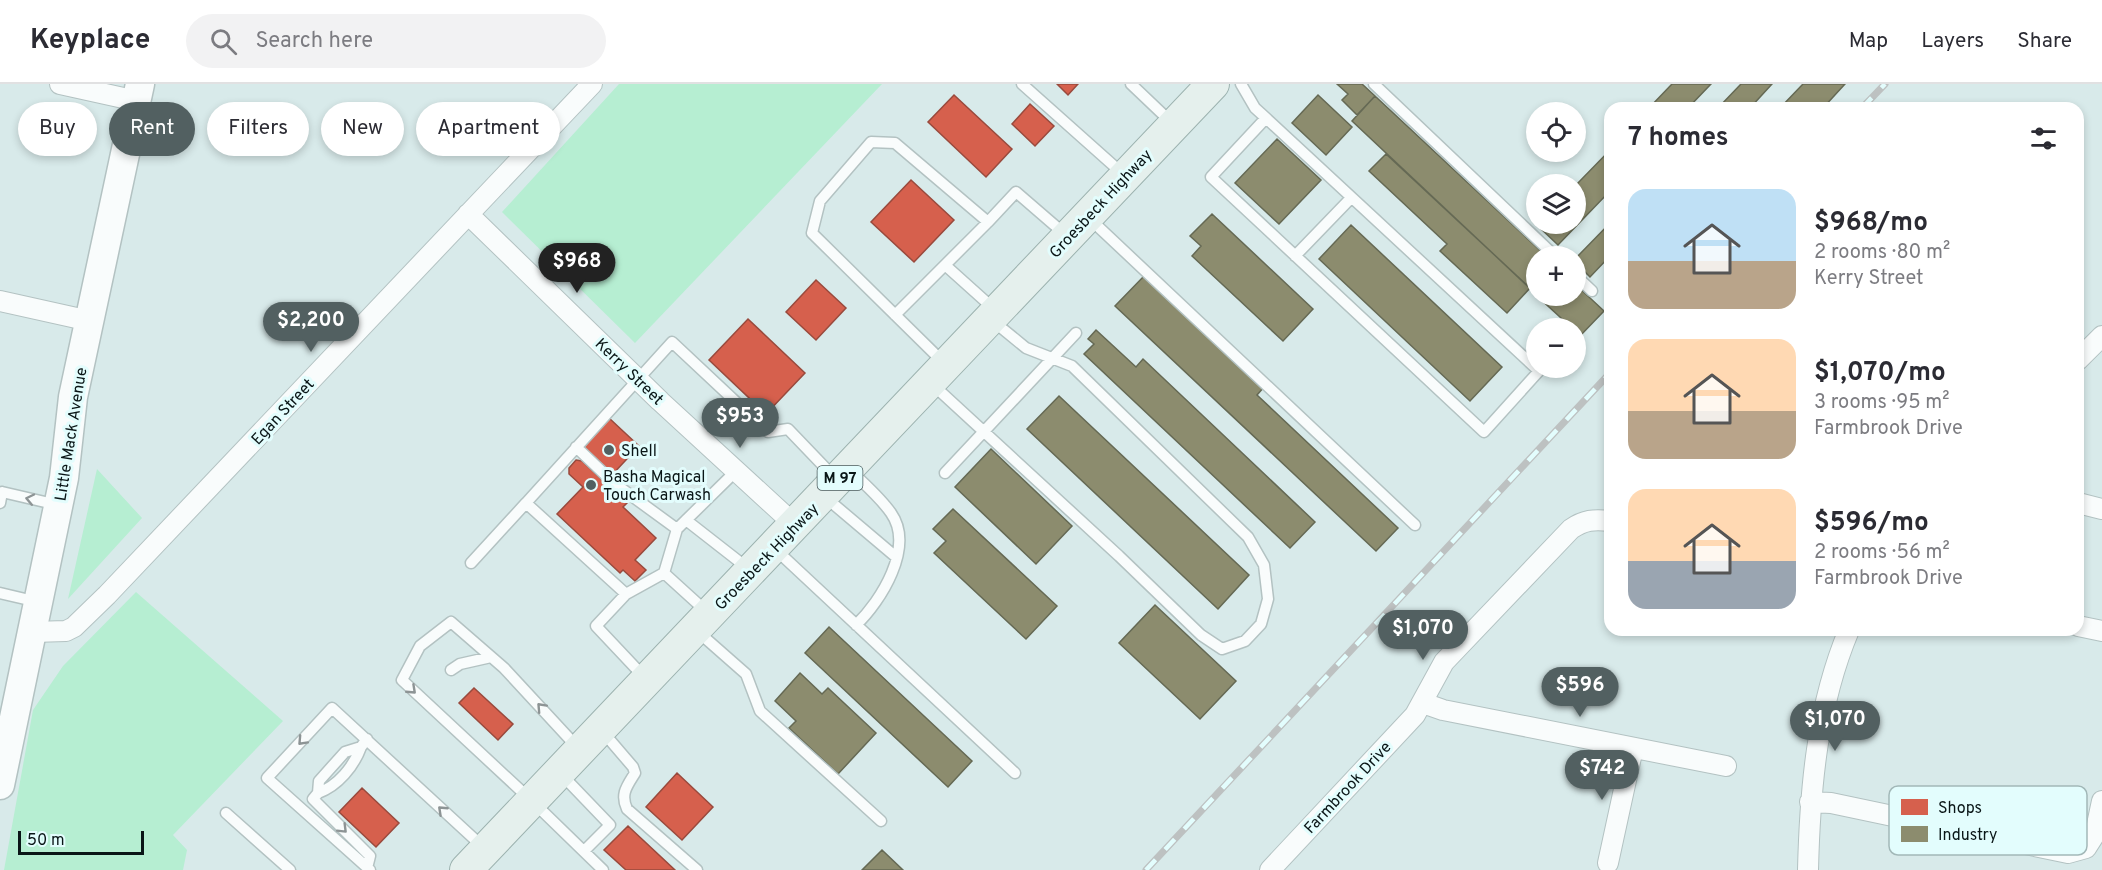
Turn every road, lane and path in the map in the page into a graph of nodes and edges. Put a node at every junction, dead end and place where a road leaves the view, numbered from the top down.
1 (60, 84) edge
2 (592, 84) edge
3 (1022, 84) edge
4 (1131, 84) edge
5 (1213, 84) edge
6 (1241, 84) edge
7 (1374, 84) edge
8 (138, 92) edge
9 (1266, 118) junction
10 (1174, 125) junction
11 (1125, 177) junction
12 (1352, 198) junction
13 (468, 214) junction
14 (988, 222) junction
15 (1078, 227) junction
16 (1544, 246) edge
17 (1295, 256) junction
18 (945, 265) junction
19 (1586, 285) edge
20 (1592, 291) dead end
21 (0, 301) edge
22 (895, 315) junction
23 (994, 315) junction
24 (90, 321) junction
25 (1076, 333) dead end
26 (2102, 336) edge
27 (2084, 354) edge
28 (1052, 358) junction
29 (939, 374) junction
30 (637, 379) junction
31 (983, 432) junction
32 (576, 447) junction
33 (736, 471) junction
34 (945, 472) dead end
35 (837, 481) junction
36 (0, 503) edge
37 (526, 503) junction
38 (2084, 504) edge
39 (58, 505) junction
40 (2102, 509) edge
41 (686, 520) junction
42 (1604, 520) edge
43 (795, 525) junction
44 (1415, 525) dead end
45 (677, 529) junction
46 (774, 548) junction
47 (896, 557) junction
48 (471, 563) dead end
49 (752, 571) junction
50 (664, 573) junction
51 (0, 593) edge
52 (626, 594) junction
53 (39, 602) junction
54 (702, 622) junction
55 (856, 625) junction
56 (2084, 627) edge
57 (2102, 631) edge
58 (33, 632) junction
59 (1847, 636) edge
60 (491, 657) junction
61 (451, 670) dead end
62 (647, 681) junction
63 (1424, 703) junction
64 (7, 720) edge
65 (364, 743) junction
66 (1633, 748) junction
67 (580, 751) junction
68 (1726, 766) dead end
69 (1015, 773) dead end
70 (0, 785) edge
71 (532, 801) junction
72 (2102, 801) edge
73 (1810, 802) junction
74 (226, 813) dead end
75 (1889, 815) edge
76 (881, 821) dead end
77 (2087, 846) edge
78 (584, 851) junction
79 (478, 863) edge
80 (1608, 863) dead end
81 (368, 869) edge
82 (290, 870) edge
83 (603, 870) edge
84 (697, 870) edge
85 (1270, 870) edge
86 (1808, 870) edge

1 - 8 street
2 - 13 street, Egan Street
3 - 11 lane
4 - 10 lane
5 - 10 main road, Groesbeck Highway / M 97
6 - 9 lane
7 - 16 lane
8 - 24 street, Little Mack Avenue
9 - 12 lane
9 - 17 lane
10 - 11 main road, Groesbeck Highway / M 97
11 - 15 main road, Groesbeck Highway / M 97
12 - 17 lane
12 - 17 lane
13 - 30 street, Kerry Street
13 - 58 street, Egan Street
14 - 15 lane
14 - 18 lane
14 - 22 lane
15 - 23 main road, Groesbeck Highway / M 97
15 - 44 lane
18 - 22 lane
18 - 23 lane
19 - 20 lane
21 - 24 street
22 - 29 lane
23 - 28 lane
23 - 29 main road, Groesbeck Highway / M 97
24 - 39 street, Little Mack Avenue
25 - 28 lane
26 - 27 street
28 - 31 lane
28 - 31 lane
29 - 31 lane
29 - 35 main road, Groesbeck Highway / M 97
30 - 32 lane
30 - 33 street, Kerry Street
30 - 35 lane
31 - 34 lane
32 - 37 lane
32 - 45 lane
33 - 41 lane
33 - 43 street, Kerry Street
35 - 43 main road, Groesbeck Highway / M 97
35 - 47 lane
35 - 47 lane
39 -> 36 lane
37 - 48 lane
37 - 52 lane
38 - 40 street
39 - 53 street, Little Mack Avenue
41 - 45 lane
41 - 49 lane
42 - 63 street, Farmbrook Drive
43 - 46 main road, Groesbeck Highway / M 97
45 - 50 lane
46 - 49 main road, Groesbeck Highway / M 97
46 - 55 lane
47 - 55 lane
49 - 54 main road, Groesbeck Highway / M 97
50 - 52 lane
50 - 54 lane
51 - 53 lane
52 - 62 lane
53 - 58 street, Little Mack Avenue
54 - 62 main road, Groesbeck Highway / M 97
54 - 76 lane
55 - 69 lane
56 - 57 street
58 - 64 street, Little Mack Avenue
59 - 73 street
60 - 61 lane
67 -> 60 lane
60 -> 71 lane
62 - 67 main road, Groesbeck Highway / M 97
63 - 66 street
63 - 85 street, Farmbrook Drive
64 - 70 street, Little Mack Avenue
79 -> 65 lane
65 -> 81 lane
65 -> 81 lane
66 - 68 street
66 - 80 street
67 - 71 main road, Groesbeck Highway / M 97
67 - 78 lane
67 - 84 lane
71 - 78 lane
71 - 79 main road, Groesbeck Highway / M 97
72 - 77 street
73 - 75 street
73 - 86 street
74 - 82 lane
78 - 83 lane

